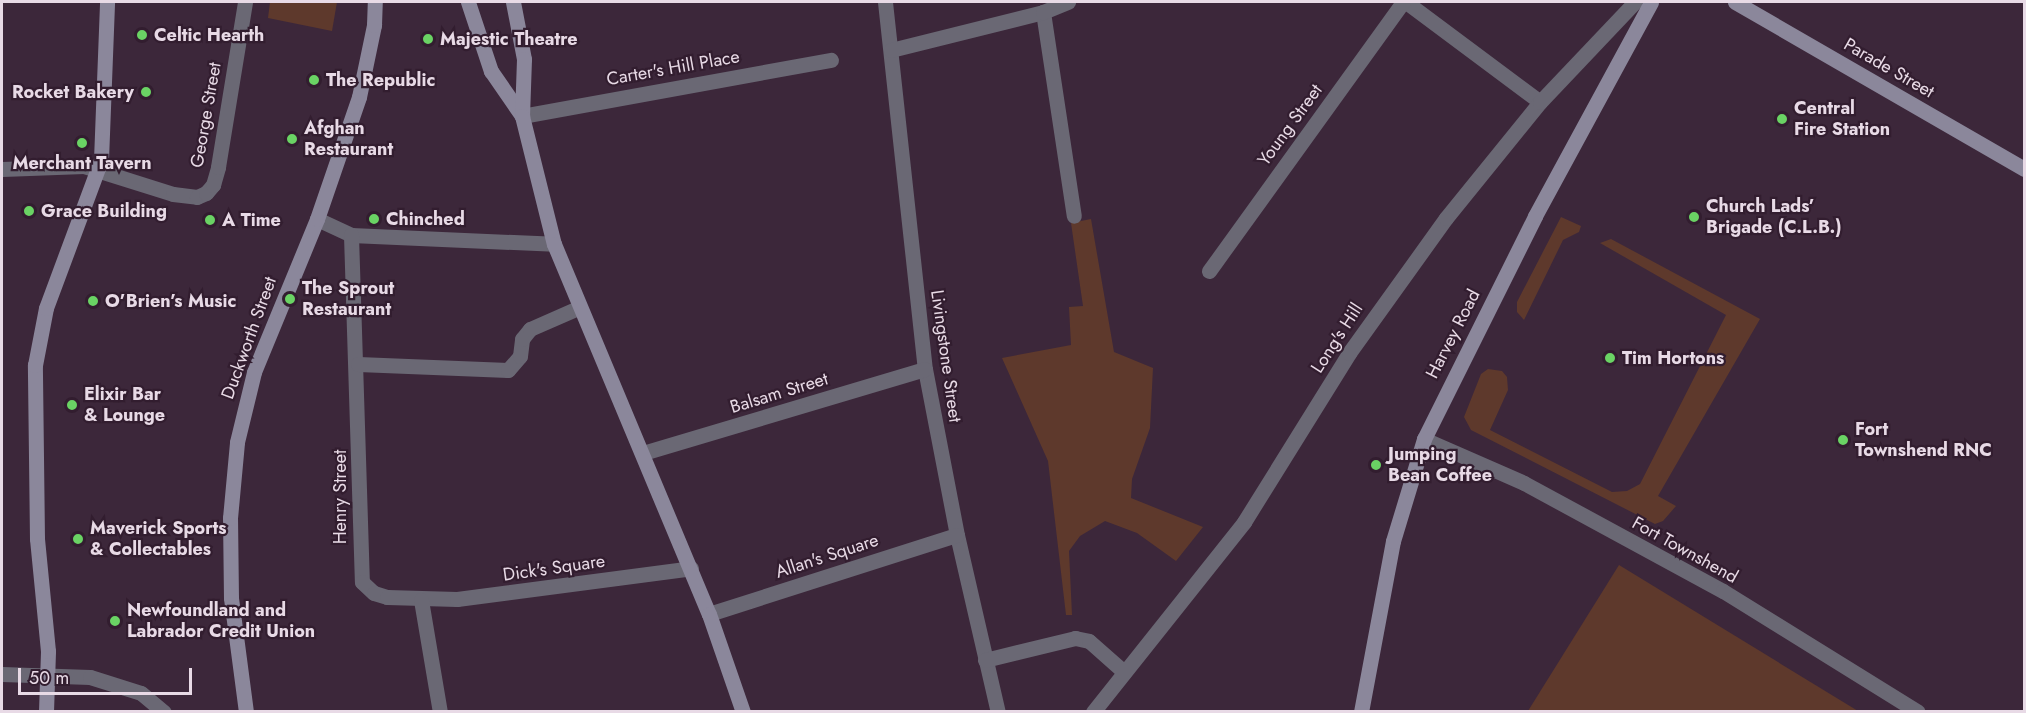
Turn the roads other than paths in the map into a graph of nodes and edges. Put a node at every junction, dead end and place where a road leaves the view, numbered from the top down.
1 (107, 2) edge
2 (244, 2) edge
3 (375, 2) edge
4 (385, 2) edge
5 (468, 2) edge
6 (513, 2) edge
7 (885, 2) edge
8 (1068, 2) edge
9 (1405, 2) edge
10 (1635, 2) edge
11 (1651, 2) edge
12 (1734, 2) edge
13 (1043, 12) junction
14 (374, 26) junction
15 (891, 50) junction
16 (831, 60) dead end
17 (1540, 102) junction
18 (522, 116) junction
19 (99, 168) junction
20 (2, 169) edge
21 (2025, 169) edge
22 (1074, 216) dead end
23 (317, 219) junction
24 (351, 235) junction
25 (554, 244) junction
26 (1209, 271) dead end
27 (578, 308) junction
28 (358, 364) junction
29 (926, 369) junction
30 (1424, 440) junction
31 (643, 453) junction
32 (957, 535) junction
33 (691, 568) junction
34 (421, 600) junction
35 (710, 614) junction
36 (985, 660) junction
37 (1124, 672) junction
38 (2, 674) edge
39 (47, 675) junction
40 (46, 711) edge
41 (164, 711) edge
42 (246, 711) edge
43 (440, 711) edge
44 (741, 711) edge
45 (998, 711) edge
46 (1093, 711) edge
47 (1361, 711) edge
48 (1918, 711) edge

1 - 19 street
2 - 19 street, George Street
3 - 14 street, Duckworth Street
4 - 14 street, Duckworth Street
5 - 18 street
6 - 18 street
7 - 15 street, Livingstone Street
8 - 13 street
9 - 17 street
9 - 26 street, Young Street
10 - 17 street, Long's Hill
11 - 30 street, Harvey Road
12 - 21 street, Parade Street
13 - 15 street
13 - 22 street
14 - 23 street, Duckworth Street
15 - 29 street, Livingstone Street
16 - 18 street, Carter's Hill Place
17 - 37 street, Long's Hill
18 - 25 street
19 - 20 street
19 - 39 street
23 - 24 street
23 - 42 street, Duckworth Street
24 - 25 street
24 - 28 street, Henry Street
25 - 27 street
27 - 28 street
27 - 31 street
28 - 34 street, Henry Street
29 - 31 street, Balsam Street
29 - 32 street, Livingstone Street
30 - 47 street, Harvey Road
30 - 48 street, Fort Townshend
31 - 33 street
32 - 35 street, Allan's Square
32 - 36 street, Livingstone Street
33 - 34 street, Dick's Square
33 - 35 street
34 - 43 street
35 - 44 street
36 - 37 street
36 - 45 street, Livingstone Street
37 - 46 street, Long's Hill
38 - 39 street
39 - 40 street
39 - 41 street

